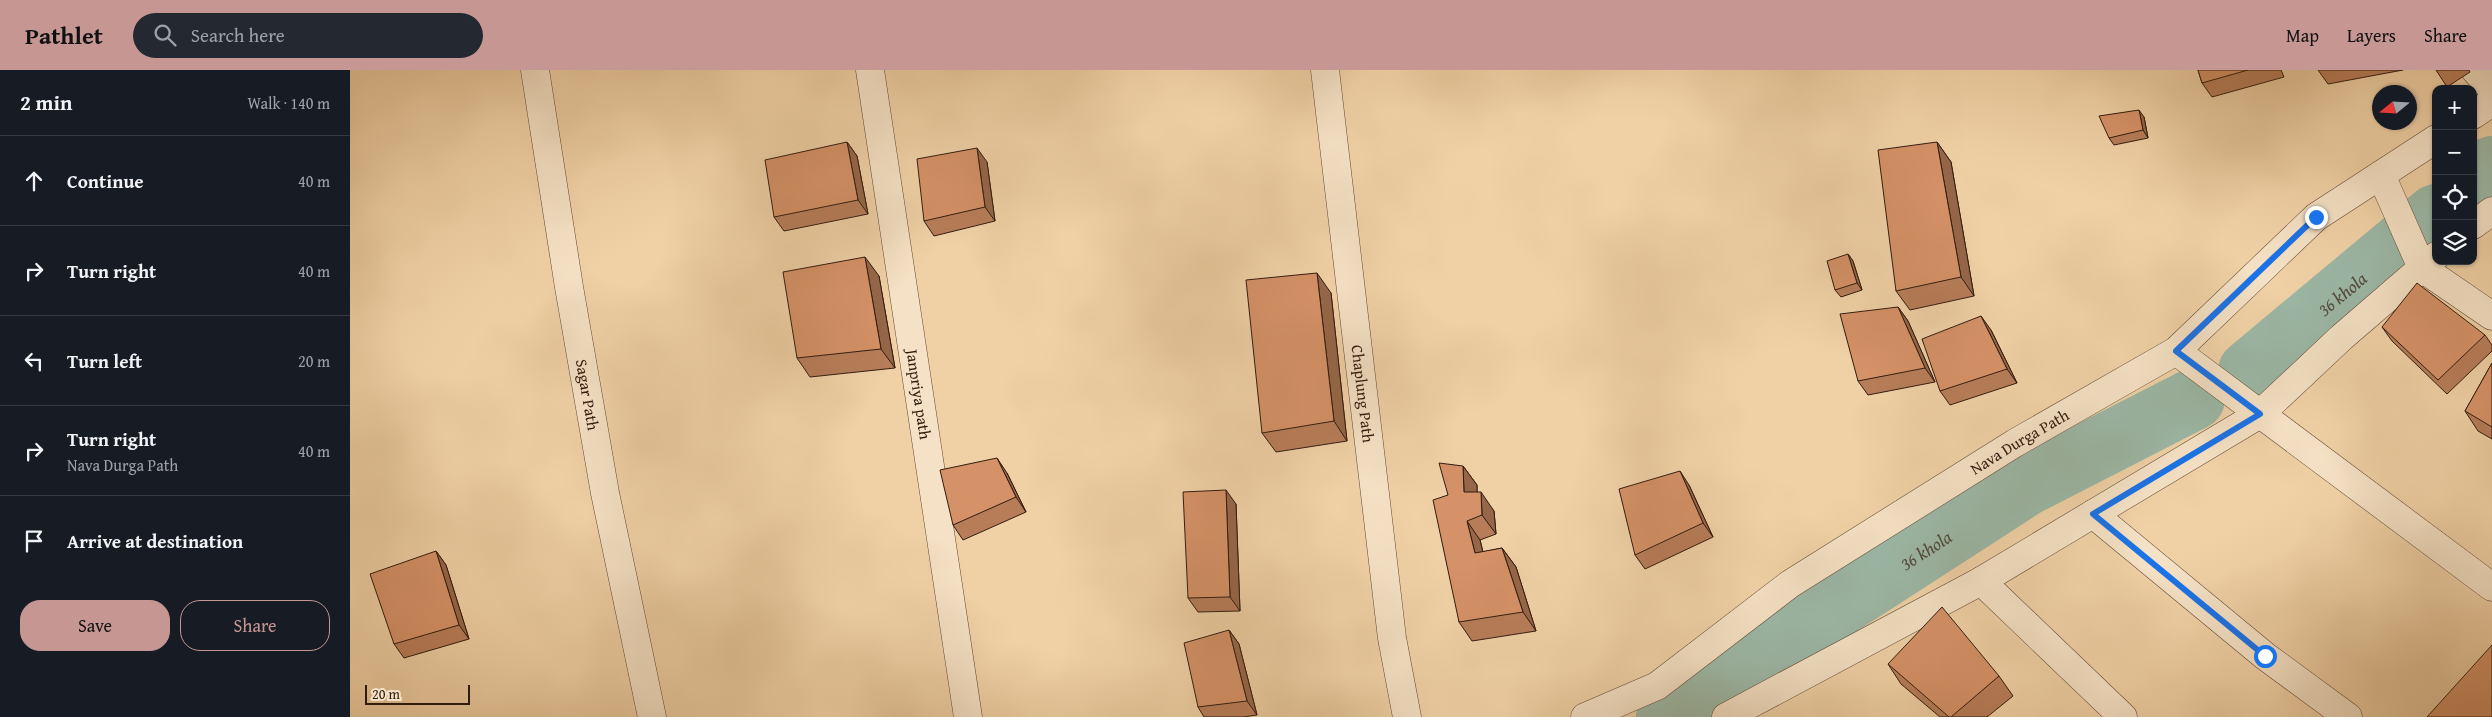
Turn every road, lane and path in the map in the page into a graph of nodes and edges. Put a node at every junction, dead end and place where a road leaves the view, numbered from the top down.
1 (535, 70) edge
2 (870, 70) edge
3 (1325, 70) edge
4 (2475, 70) edge
5 (2492, 89) edge
6 (2492, 102) edge
7 (2477, 112) edge
8 (2432, 142) edge
9 (2381, 175) junction
10 (2492, 211) edge
11 (2477, 222) edge
12 (2429, 262) edge
13 (2492, 316) edge
14 (2176, 351) junction
15 (2260, 414) junction
16 (2093, 514) junction
17 (1981, 581) junction
18 (2492, 587) edge
19 (652, 717) edge
20 (968, 717) edge
21 (1407, 717) edge
22 (1585, 717) edge
23 (1726, 717) edge
24 (2123, 717) edge
25 (2348, 717) edge

1 - 19 street, Sagar Path
2 - 20 street, Janpriya path
3 - 21 street, Chaplung Path
4 - 5 street
6 - 7 street
8 - 9 street, Nava Durga Path
9 - 12 street
9 - 14 street, Nava Durga Path
10 - 11 street
12 - 13 street
12 - 15 street
14 - 15 street
14 - 22 street, Nava Durga Path
15 - 16 street
15 - 18 street
16 - 17 street
16 - 25 street
17 - 23 street
17 - 24 street

